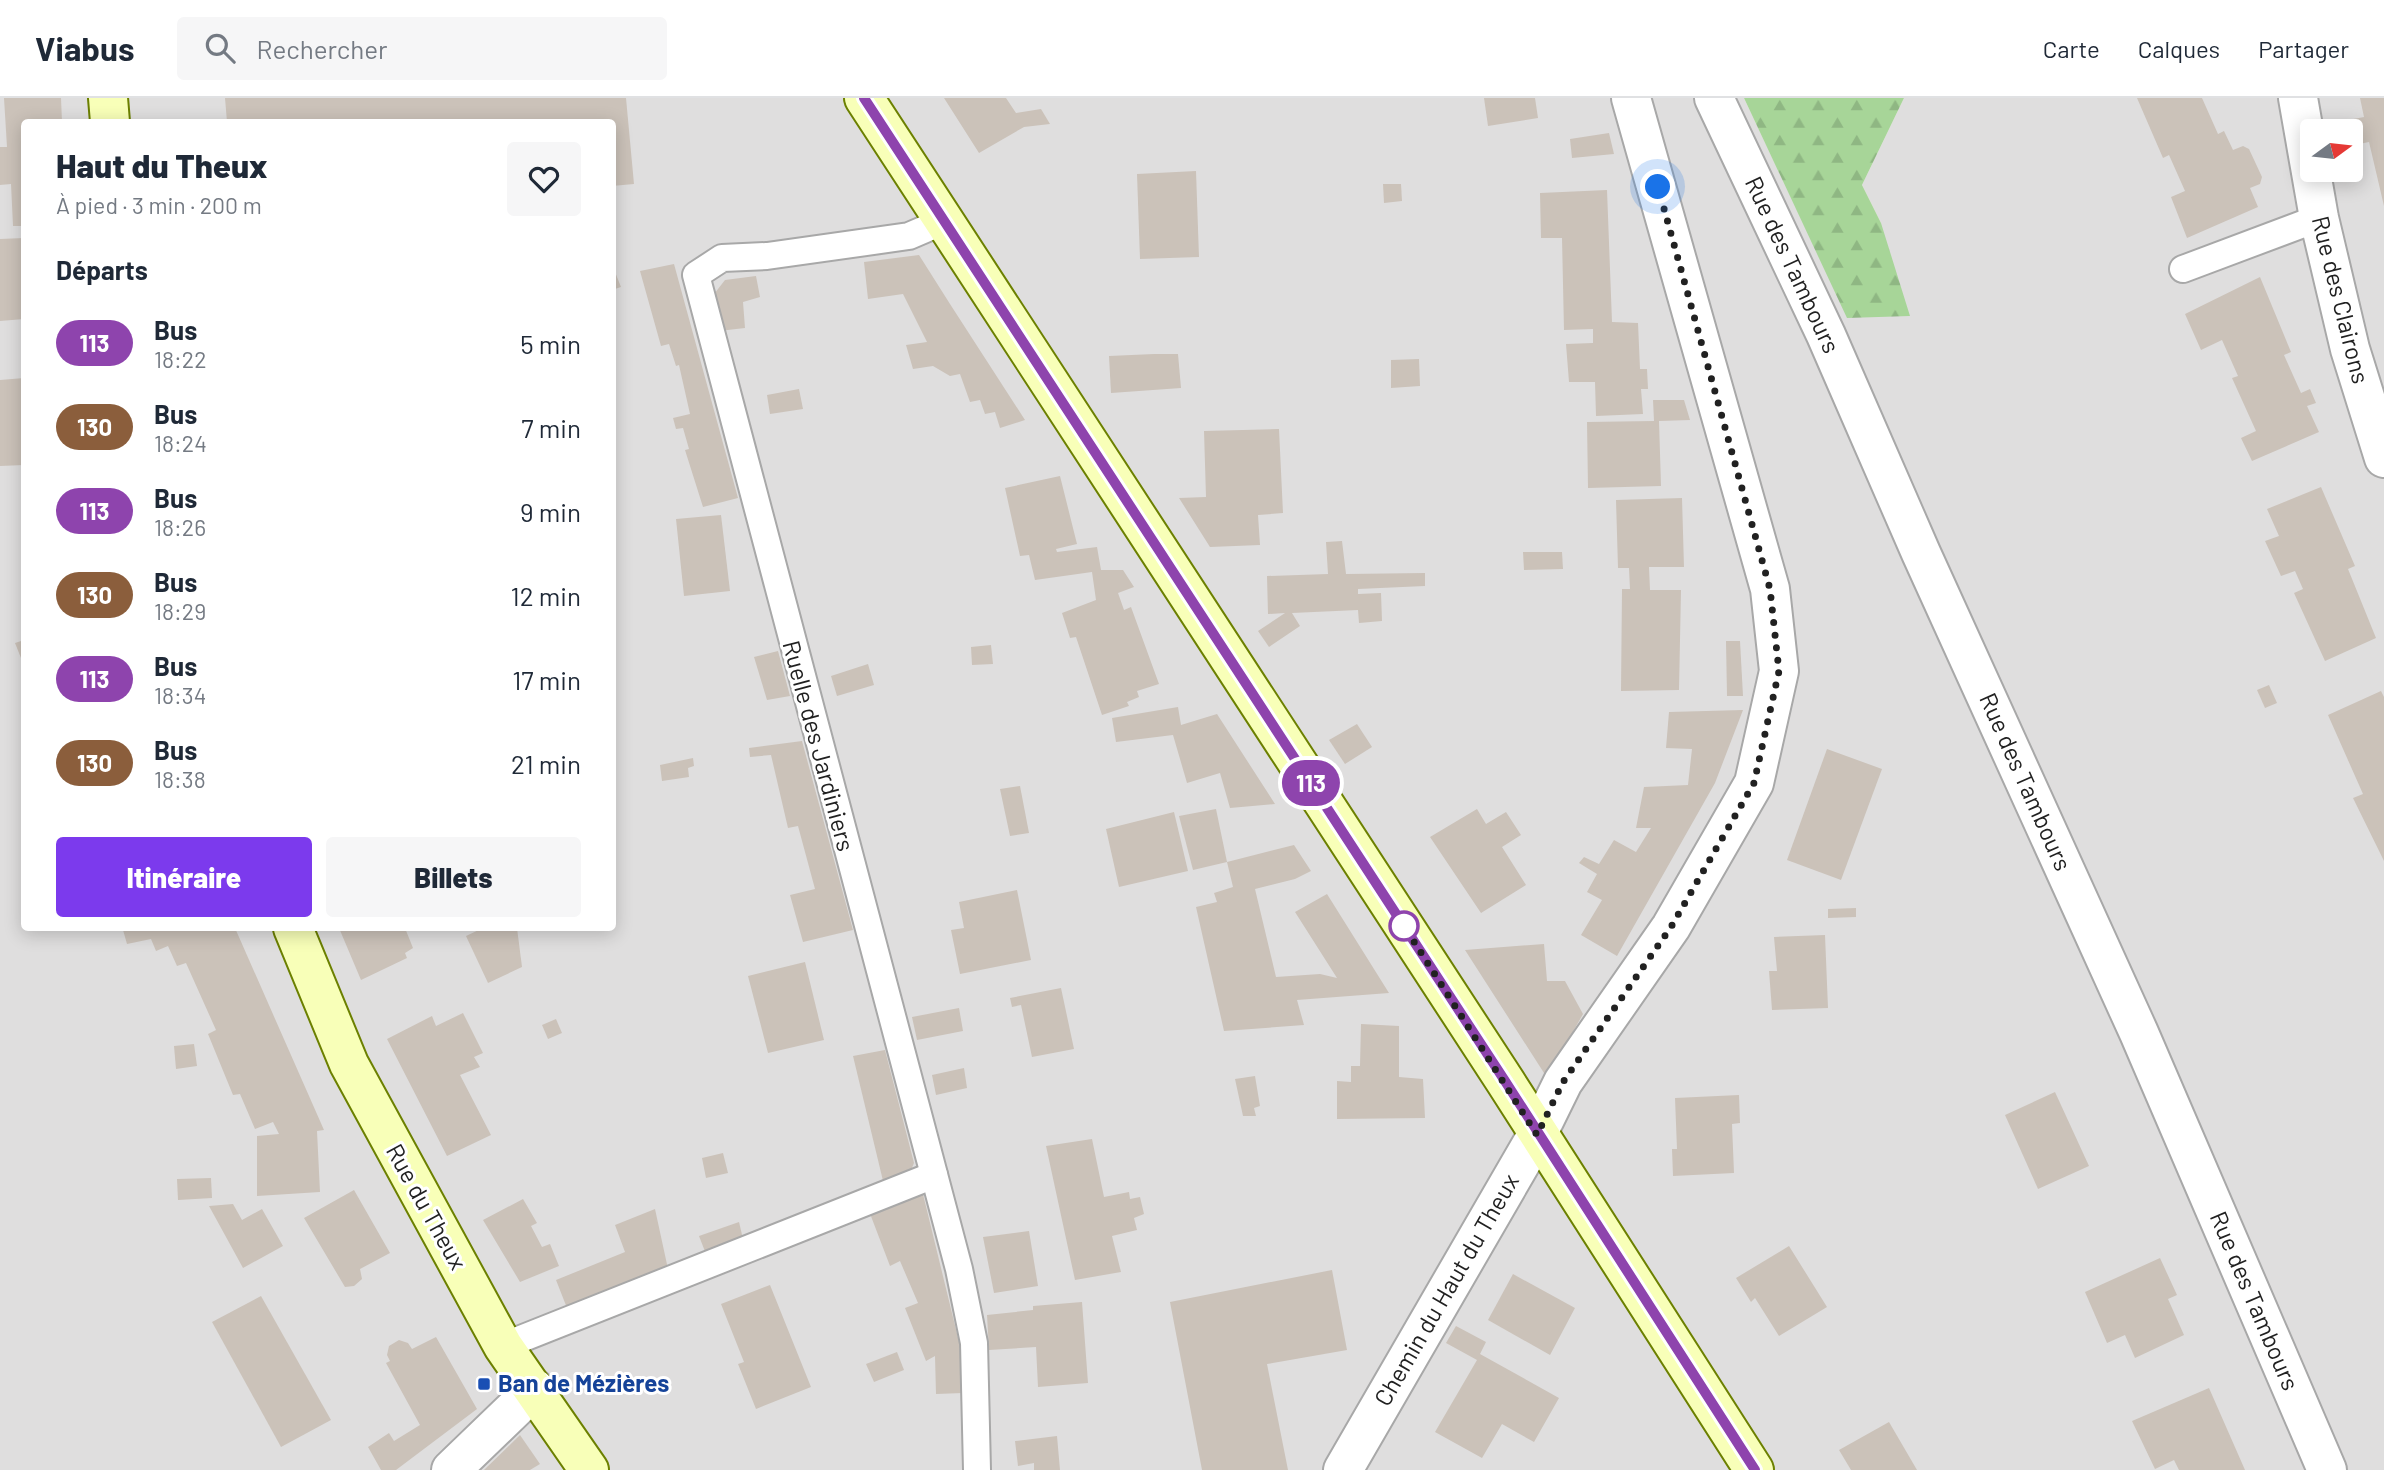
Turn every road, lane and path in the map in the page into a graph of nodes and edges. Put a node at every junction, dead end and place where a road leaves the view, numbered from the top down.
1 (108, 98) edge
2 (864, 98) edge
3 (1631, 98) edge
4 (1714, 98) edge
5 (2298, 98) edge
6 (110, 119) edge
7 (2319, 218) junction
8 (944, 221) junction
9 (2183, 269) dead end
10 (2384, 458) edge
11 (294, 931) edge
12 (1537, 1135) junction
13 (934, 1175) junction
14 (503, 1346) junction
15 (535, 1390) junction
16 (452, 1470) edge
17 (589, 1470) edge
18 (977, 1470) edge
19 (1343, 1470) edge
20 (1755, 1470) edge
21 (2327, 1470) edge

1 - 6 main road
2 - 8 main road
3 - 12 street, Chemin du Haut du Theux
4 - 21 street, Rue des Tambours
5 - 7 street, Rue des Clairons
7 - 9 lane
7 - 10 street, Rue des Clairons
8 - 12 main road
8 - 13 lane, Ruelle des Jardiniers
11 - 14 main road, Rue du Theux
12 - 19 street, Chemin du Haut du Theux
12 - 20 main road
13 - 14 lane
13 - 18 lane, Ruelle des Jardiniers
14 - 15 main road, Rue du Theux
15 - 16 street
15 - 17 main road, Rue du Theux

